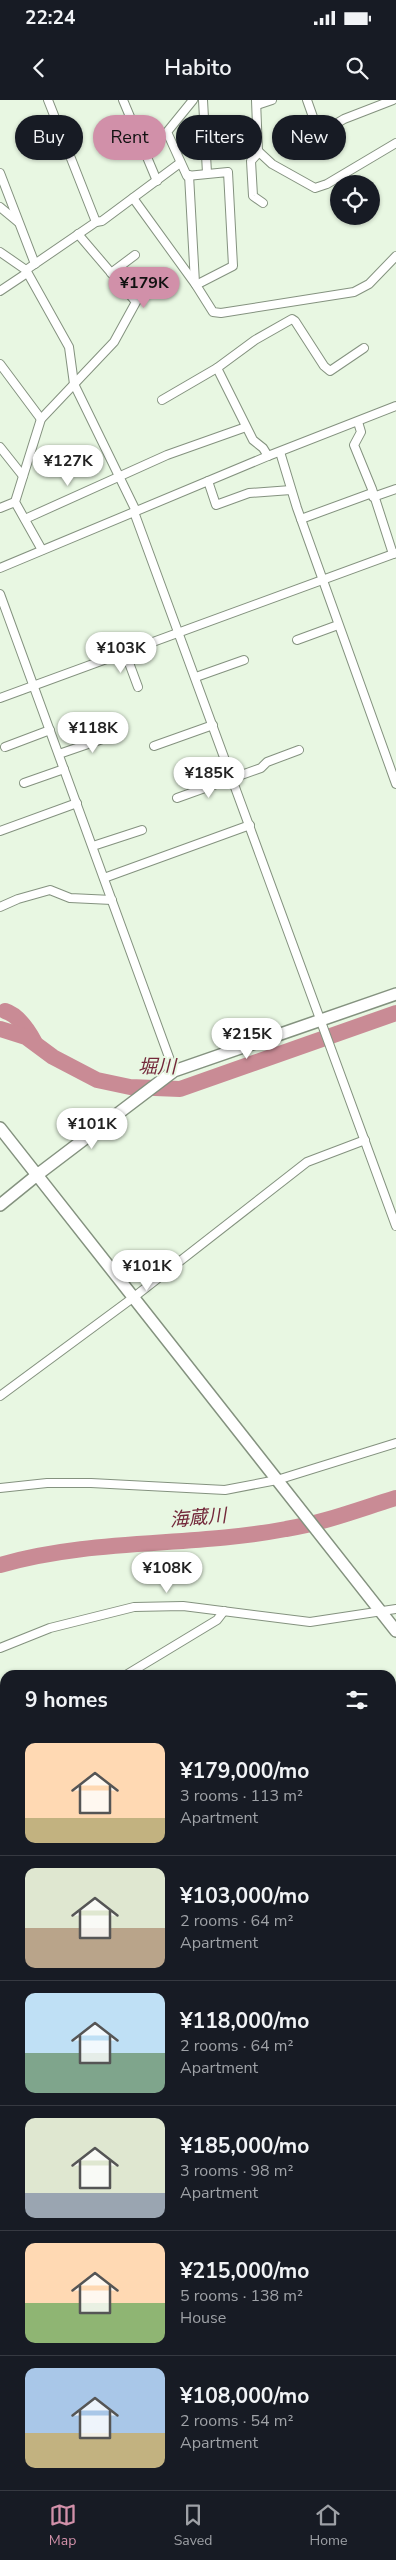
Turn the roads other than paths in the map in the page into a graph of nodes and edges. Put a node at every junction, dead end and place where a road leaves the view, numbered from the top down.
1 (48, 100) edge
2 (123, 100) edge
3 (182, 100) edge
4 (193, 100) edge
5 (202, 100) edge
6 (272, 100) edge
7 (308, 100) edge
8 (393, 100) edge
9 (256, 103) edge
10 (186, 109) junction
11 (396, 143) edge
12 (262, 155) edge
13 (252, 160) edge
14 (180, 163) junction
15 (0, 173) edge
16 (207, 173) junction
17 (189, 175) junction
18 (157, 181) junction
19 (133, 198) junction
20 (262, 203) dead end
21 (0, 208) edge
22 (18, 222) junction
23 (96, 222) junction
24 (78, 234) junction
25 (0, 252) edge
26 (135, 254) dead end
27 (396, 256) edge
28 (35, 264) junction
29 (26, 272) junction
30 (111, 273) junction
31 (196, 284) junction
32 (0, 291) edge
33 (364, 348) dead end
34 (0, 364) edge
35 (217, 368) junction
36 (74, 384) junction
37 (162, 400) dead end
38 (396, 406) edge
39 (41, 419) junction
40 (358, 422) junction
41 (246, 427) junction
42 (0, 447) edge
43 (280, 452) junction
44 (268, 456) junction
45 (23, 476) junction
46 (121, 476) junction
47 (208, 481) junction
48 (291, 490) junction
49 (396, 490) edge
50 (372, 495) junction
51 (15, 502) junction
52 (0, 508) edge
53 (135, 512) junction
54 (25, 519) junction
55 (301, 519) junction
56 (42, 550) junction
57 (394, 553) edge
58 (0, 568) edge
59 (323, 580) junction
60 (0, 594) edge
61 (338, 625) junction
62 (180, 633) junction
63 (297, 640) dead end
64 (125, 652) junction
65 (244, 660) dead end
66 (196, 677) junction
67 (34, 686) junction
68 (138, 687) dead end
69 (0, 698) edge
70 (213, 725) junction
71 (50, 730) junction
72 (120, 733) dead end
73 (5, 746) dead end
74 (154, 746) dead end
75 (299, 750) dead end
76 (59, 754) junction
77 (64, 769) junction
78 (233, 778) junction
79 (24, 784) dead end
80 (396, 784) edge
81 (177, 798) dead end
82 (77, 803) junction
83 (250, 825) junction
84 (142, 830) dead end
85 (0, 831) edge
86 (93, 846) junction
87 (104, 878) junction
88 (112, 900) junction
89 (0, 907) edge
90 (396, 994) edge
91 (322, 1024) junction
92 (174, 1071) junction
93 (0, 1128) edge
94 (364, 1140) junction
95 (38, 1175) junction
96 (0, 1205) edge
97 (396, 1226) edge
98 (134, 1297) junction
99 (0, 1396) edge
100 (396, 1443) edge
101 (277, 1480) junction
102 (0, 1488) edge
103 (396, 1608) edge
104 (224, 1611) junction
105 (379, 1611) junction
106 (396, 1631) edge
107 (0, 1648) edge
108 (134, 1670) edge

1 - 23 street
2 - 18 street
3 - 10 street
4 - 10 street
5 - 16 street
6 - 9 street
7 - 8 street
10 - 14 street
11 - 12 street
13 - 20 street
14 - 17 street
14 - 18 street
15 - 22 street
16 - 17 street
16 - 31 street
17 - 31 street
18 - 19 street
19 - 23 street
19 - 31 street
21 - 22 street
22 - 28 street
23 - 24 street
24 - 28 street
24 - 30 street
25 - 29 street
26 - 30 street
27 - 31 street
28 - 29 street
29 - 32 street
29 - 36 street
30 - 36 street
33 - 35 street
34 - 39 street
35 - 37 street
35 - 41 street
36 - 39 street
36 - 46 street
38 - 40 street
39 - 45 street
40 - 43 street
40 - 50 street
41 - 44 street
41 - 46 street
42 - 45 street
43 - 44 street
43 - 48 street
44 - 47 street
45 - 51 street
46 - 53 street
46 - 54 street
47 - 48 street
47 - 53 street
48 - 55 street
49 - 50 street
50 - 55 street
50 - 57 street
51 - 52 street
51 - 54 street
53 - 56 street
53 - 62 street
54 - 56 street
55 - 59 street
56 - 58 street
57 - 59 street
59 - 61 street
59 - 62 street
60 - 67 street
61 - 63 street
61 - 80 street
62 - 64 street
62 - 66 street
64 - 67 street
64 - 68 street
65 - 66 street
66 - 70 street
67 - 69 street
67 - 71 street
70 - 74 street
70 - 78 street
71 - 73 street
71 - 76 street
72 - 76 street
75 - 78 street
76 - 77 street
77 - 79 street
77 - 82 street
78 - 81 street
78 - 83 street
82 - 85 street
82 - 86 street
83 - 87 street
83 - 91 street
84 - 86 street
86 - 87 street
87 - 88 street
88 - 89 street
88 - 92 street
90 - 91 street
91 - 92 street
91 - 94 street
92 - 95 street
93 - 95 street
94 - 97 street
94 - 98 street
95 - 96 street
95 - 98 street
98 - 99 street
98 - 101 street
100 - 101 street
101 - 102 street
101 - 105 street
103 - 105 street
104 - 105 street
104 - 107 street
104 - 108 street
105 - 106 street

